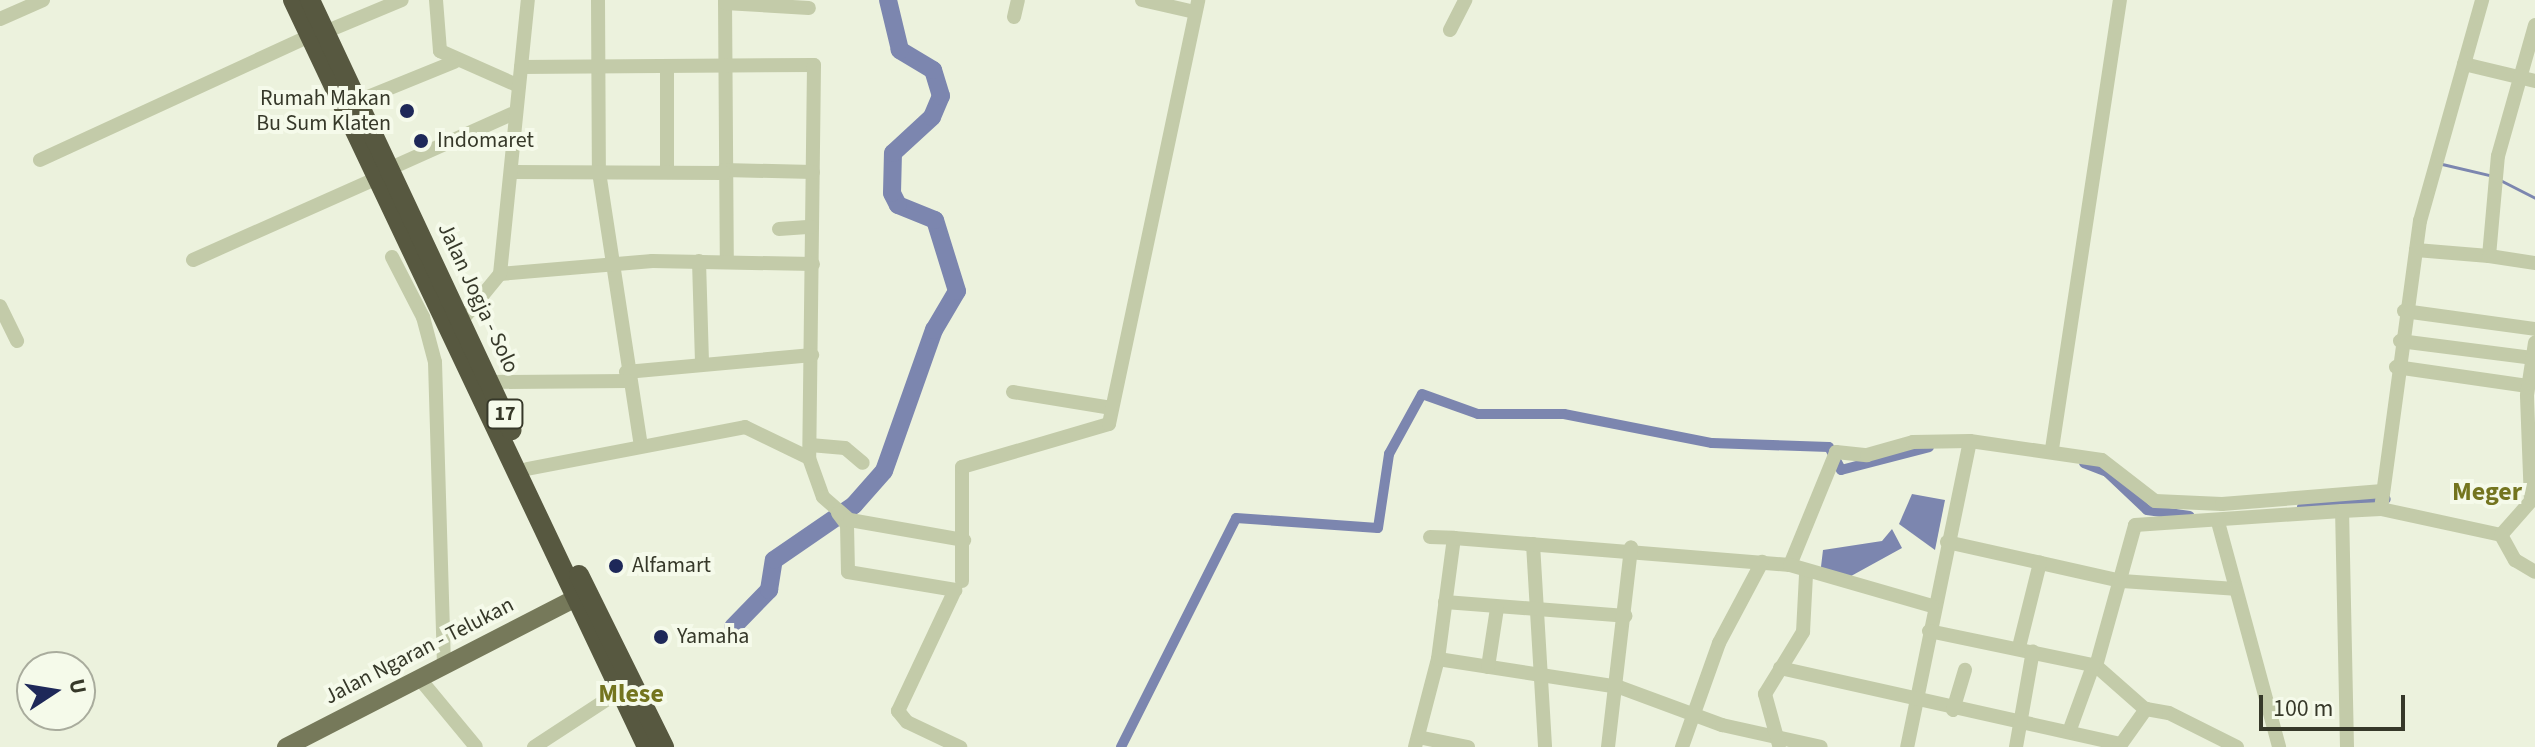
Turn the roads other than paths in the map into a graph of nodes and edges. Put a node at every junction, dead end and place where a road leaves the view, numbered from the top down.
1 (43, 0) edge
2 (293, 0) edge
3 (310, 0) edge
4 (402, 0) edge
5 (436, 0) edge
6 (528, 0) edge
7 (598, 0) edge
8 (1018, 0) edge
9 (1142, 0) edge
10 (1465, 0) edge
11 (2120, 0) edge
12 (2482, 0) edge
13 (725, 1) edge
14 (1197, 6) edge
15 (809, 8) dead end
16 (1014, 17) dead end
17 (0, 19) edge
18 (2535, 25) edge
19 (1450, 30) dead end
20 (318, 34) junction
21 (454, 62) junction
22 (2464, 64) junction
23 (521, 67) junction
24 (725, 68) junction
25 (599, 70) junction
26 (667, 70) junction
27 (2519, 78) junction
28 (2535, 81) edge
29 (519, 86) junction
30 (358, 101) junction
31 (516, 112) junction
32 (40, 160) dead end
33 (667, 171) junction
34 (385, 172) junction
35 (514, 172) junction
36 (599, 172) junction
37 (724, 172) junction
38 (813, 172) junction
39 (811, 227) junction
40 (779, 229) dead end
41 (416, 239) junction
42 (2416, 250) junction
43 (2489, 256) junction
44 (392, 257) dead end
45 (727, 259) junction
46 (193, 260) dead end
47 (699, 261) junction
48 (2535, 263) edge
49 (813, 264) junction
50 (609, 265) junction
51 (500, 274) junction
52 (0, 306) edge
53 (2404, 311) junction
54 (463, 319) junction
55 (2535, 329) edge
56 (17, 341) dead end
57 (2400, 341) junction
58 (2534, 351) edge
59 (812, 355) junction
60 (702, 364) junction
61 (2396, 367) junction
62 (627, 376) junction
63 (491, 382) junction
64 (1013, 392) dead end
65 (2530, 392) edge
66 (1112, 408) junction
67 (640, 441) junction
68 (1970, 441) junction
69 (2052, 449) junction
70 (810, 451) junction
71 (863, 463) dead end
72 (527, 469) junction
73 (2382, 491) junction
74 (2533, 501) edge
75 (2381, 509) junction
76 (2342, 511) junction
77 (843, 515) junction
78 (2218, 522) junction
79 (2501, 535) junction
80 (1430, 537) dead end
81 (1454, 538) junction
82 (964, 540) junction
83 (1947, 542) junction
84 (1533, 544) junction
85 (1631, 547) junction
86 (1762, 562) junction
87 (2040, 563) junction
88 (1790, 565) junction
89 (2535, 572) edge
90 (1806, 575) junction
91 (962, 581) dead end
92 (2121, 581) junction
93 (2235, 589) junction
94 (581, 595) junction
95 (1445, 602) junction
96 (1932, 606) junction
97 (1497, 608) junction
98 (1537, 611) junction
99 (1625, 616) junction
100 (1929, 631) junction
101 (2026, 649) junction
102 (1438, 659) junction
103 (444, 665) junction
104 (2094, 666) junction
105 (1488, 667) junction
106 (1780, 668) junction
107 (1965, 670) dead end
108 (1542, 676) junction
109 (419, 678) junction
110 (1619, 687) junction
111 (621, 690) junction
112 (1916, 703) junction
113 (2145, 709) junction
114 (1953, 710) junction
115 (1694, 716) junction
116 (2020, 723) junction
117 (2069, 732) junction
118 (1416, 742) edge
119 (1778, 743) edge
120 (2120, 746) edge
121 (286, 747) edge
122 (476, 747) edge
123 (534, 747) edge
124 (647, 747) edge
125 (664, 747) edge
126 (960, 747) edge
127 (1468, 747) edge
128 (1545, 747) edge
129 (1608, 747) edge
130 (1682, 747) edge
131 (1821, 747) edge
132 (1907, 747) edge
133 (2016, 747) edge
134 (2237, 747) edge
135 (2279, 747) edge
136 (2347, 747) edge

1 - 17 street
2 - 20 highway, Jalan Jogja - Solo / 17
3 - 20 highway, Jalan Jogja - Solo / 17
4 - 20 street
5 - 21 street
6 - 23 street
7 - 25 street
8 - 16 street
9 - 14 street
10 - 19 street
11 - 69 street
12 - 22 street
13 - 15 street
13 - 24 street
14 - 66 street
18 - 27 street
20 - 30 highway, Jalan Jogja - Solo / 17
20 - 32 street
20 - 34 highway, Jalan Jogja - Solo / 17
21 - 29 street
21 - 30 street
22 - 27 street
22 - 42 street
23 - 25 street
23 - 29 street
24 - 26 street
24 - 37 street
24 - 38 street
25 - 26 street
25 - 36 street
26 - 33 street
27 - 28 street
27 - 43 street
29 - 31 street
30 - 34 highway, Jalan Jogja - Solo / 17
31 - 34 street
31 - 35 street
33 - 36 street
33 - 37 street
34 - 41 highway, Jalan Jogja - Solo / 17
34 - 46 street
35 - 36 street
35 - 51 street
36 - 50 street
37 - 38 street
37 - 45 street
38 - 39 street
39 - 40 street
39 - 49 street
41 - 54 highway, Jalan Jogja - Solo / 17
41 - 94 highway, 17
42 - 43 street
42 - 53 street
43 - 48 street
44 - 103 street
45 - 47 street
45 - 49 street
47 - 50 street
47 - 60 street
49 - 59 street
50 - 51 street
50 - 62 street
51 - 54 street
52 - 56 street
53 - 55 street
53 - 57 street
54 - 63 highway, Jalan Jogja - Solo / 17
57 - 58 street
57 - 61 street
58 - 65 street
59 - 60 street
59 - 70 street
60 - 62 street
61 - 65 street
61 - 73 street
62 - 63 street
62 - 67 street
63 - 72 highway, Jalan Jogja - Solo / 17
64 - 66 street
65 - 74 street
66 - 82 street
67 - 70 street
67 - 72 street
68 - 69 street
68 - 83 street
68 - 88 street
69 - 73 street
70 - 71 street
70 - 77 street
72 - 94 highway, Jalan Jogja - Solo / 17
73 - 75 street
74 - 79 street
75 - 76 street
75 - 79 street
76 - 78 street
76 - 136 street
77 - 82 street
77 - 126 street
78 - 92 street
78 - 93 street
79 - 89 street
80 - 81 street
81 - 84 street
81 - 95 street
82 - 91 street
83 - 87 street
83 - 96 street
84 - 85 street
84 - 98 street
85 - 86 street
85 - 99 street
86 - 88 street
86 - 115 street
87 - 92 street
87 - 101 street
88 - 90 street
90 - 96 street
90 - 106 street
92 - 93 street
92 - 104 street
93 - 135 street
94 - 103 main road, Jalan Ngaran - Telukan
94 - 111 highway, 17
94 - 125 highway, Jalan Jogja - Solo / 17
95 - 97 street
95 - 102 street
96 - 100 street
97 - 98 street
97 - 105 street
98 - 99 street
98 - 108 street
99 - 110 street
100 - 101 street
100 - 112 street
101 - 104 street
101 - 116 street
102 - 105 street
102 - 118 street
103 - 109 main road, Jalan Ngaran - Telukan
104 - 113 street
104 - 117 street
105 - 108 street
106 - 112 street
106 - 119 street
107 - 114 street
108 - 110 street
108 - 128 street
109 - 121 main road, Jalan Ngaran - Telukan
109 - 122 street
110 - 115 street
110 - 129 street
111 - 123 street
111 - 124 highway, 17
112 - 114 street
112 - 132 street
113 - 120 street
113 - 134 street
114 - 116 street
115 - 119 street
115 - 130 street
116 - 117 street
116 - 133 street
117 - 120 street
118 - 127 street
119 - 131 street

